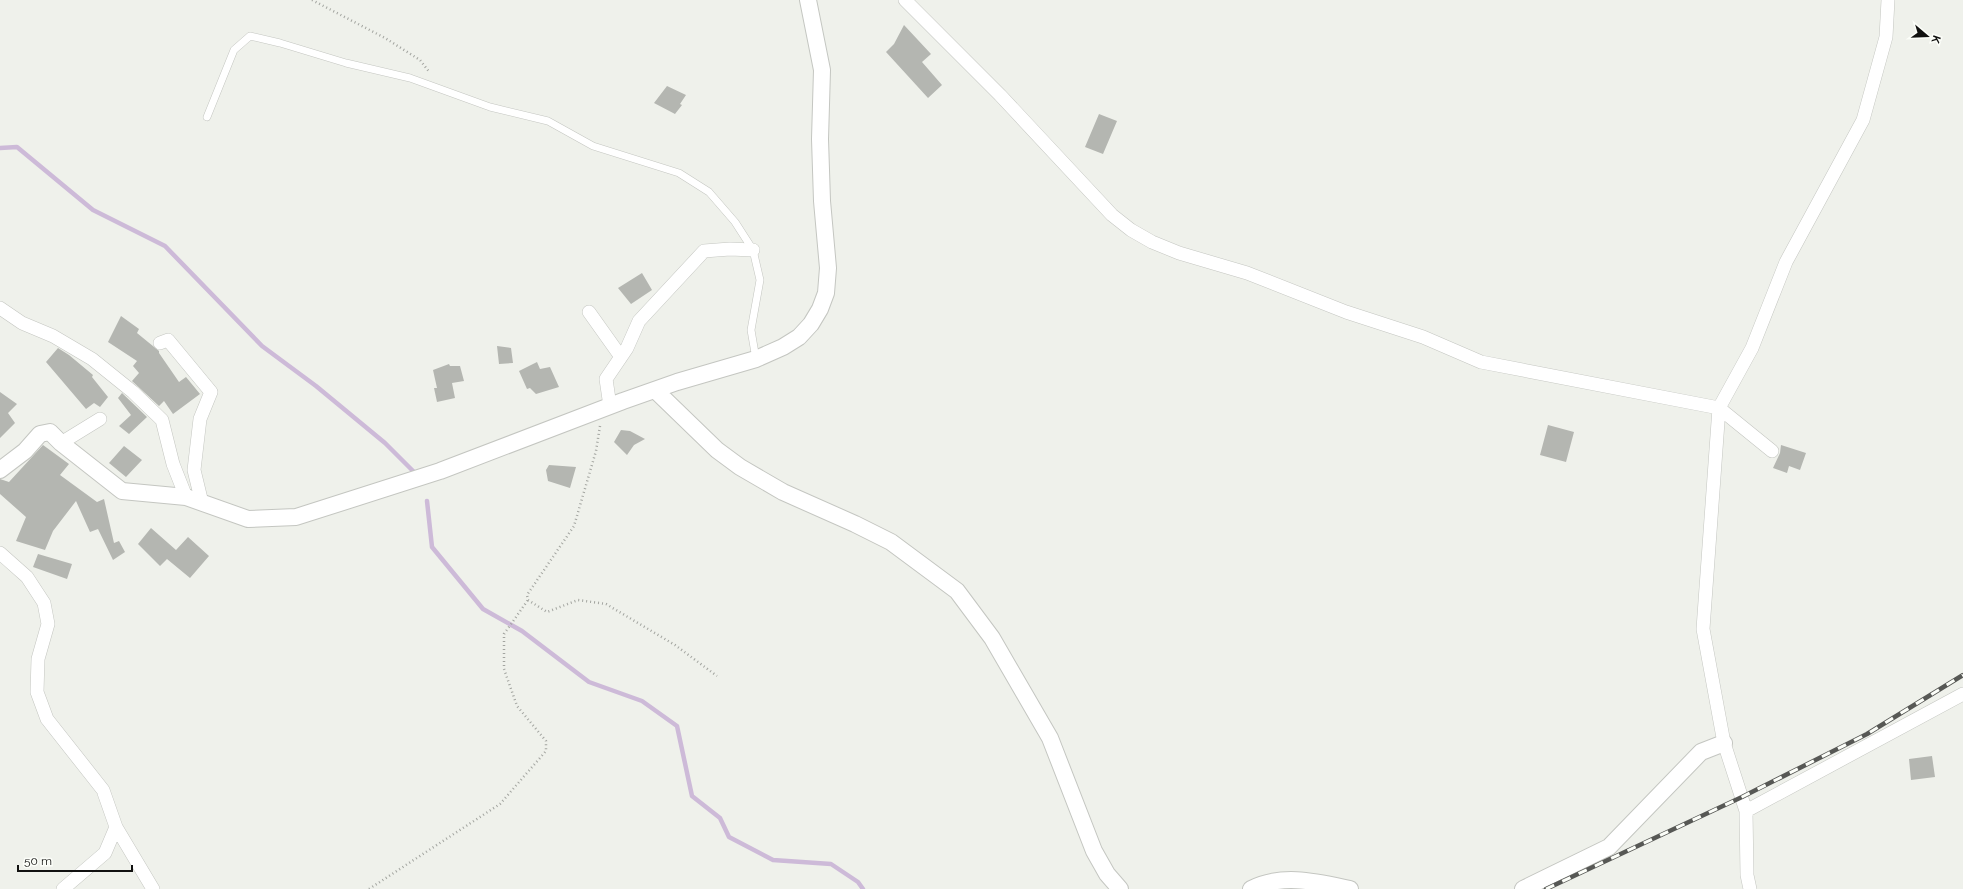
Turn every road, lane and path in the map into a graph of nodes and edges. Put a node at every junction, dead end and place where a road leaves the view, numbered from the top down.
1 (312, 0) edge
2 (808, 0) edge
3 (905, 0) edge
4 (1888, 0) edge
5 (444, 90) junction
6 (207, 117) dead end
7 (753, 250) junction
8 (0, 308) edge
9 (589, 312) dead end
10 (160, 343) dead end
11 (621, 357) junction
12 (756, 359) junction
13 (655, 390) junction
14 (607, 407) junction
15 (1719, 408) junction
16 (100, 419) dead end
17 (62, 443) junction
18 (1772, 452) dead end
19 (0, 470) edge
20 (186, 497) junction
21 (202, 503) junction
22 (0, 553) edge
23 (528, 600) junction
24 (717, 676) dead end
25 (1963, 694) edge
26 (1724, 743) junction
27 (1746, 811) junction
28 (116, 827) junction
29 (63, 889) edge
30 (153, 889) edge
31 (369, 889) edge
32 (1120, 889) edge
33 (1251, 889) edge
34 (1350, 889) edge
35 (1523, 889) edge
36 (1750, 889) edge

1 - 5 path
2 - 12 street
3 - 15 street
4 - 15 street
5 - 6 lane
5 - 7 lane
7 - 11 street
7 - 12 lane
8 - 20 street
9 - 11 street
10 - 21 street
11 - 14 street
12 - 13 street
13 - 14 street
13 - 32 street
14 - 21 street
14 - 23 path
15 - 18 street
15 - 26 street
16 - 17 street
17 - 19 street
17 - 20 street
20 - 21 street
22 - 28 street
23 - 24 path
23 - 31 path
25 - 27 street
26 - 27 street
26 - 35 street
27 - 36 street
28 - 29 street
28 - 30 street
33 - 34 street

